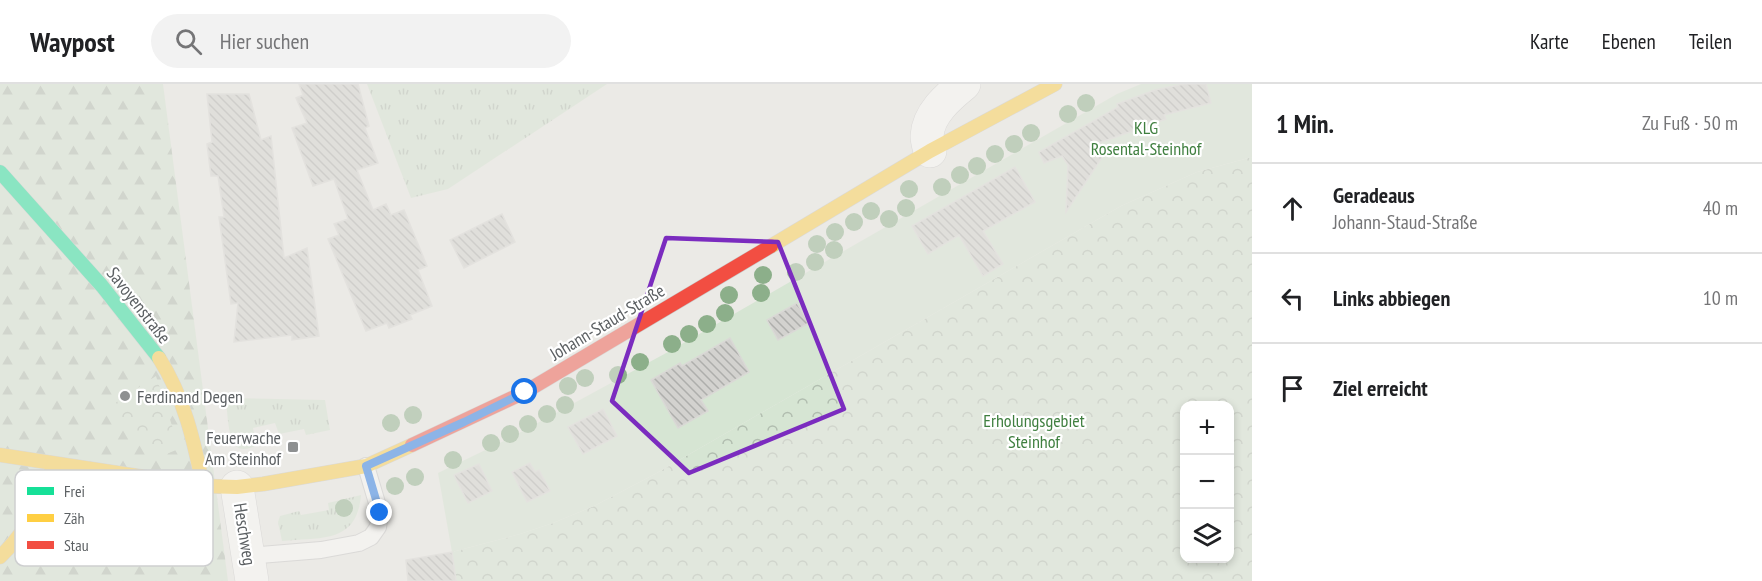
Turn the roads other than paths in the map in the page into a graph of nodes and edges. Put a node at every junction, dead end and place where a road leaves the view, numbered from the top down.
1 (964, 84) edge
2 (1055, 84) edge
3 (930, 151) junction
4 (0, 172) edge
5 (0, 455) edge
6 (54, 464) junction
7 (366, 466) junction
8 (52, 470) edge
9 (95, 470) edge
10 (200, 470) edge
11 (213, 486) edge
12 (237, 487) junction
13 (15, 543) edge
14 (0, 557) edge
15 (250, 569) edge

1 - 3 street
2 - 3 street, Johann-Staud-Straße
3 - 7 street, Johann-Staud-Straße
4 - 10 street, Savoyenstraße
5 - 6 street, Johann-Staud-Straße
6 - 8 street
6 - 9 street, Johann-Staud-Straße
7 - 12 street, Johann-Staud-Straße
7 - 15 lane
11 - 12 street, Johann-Staud-Straße
12 - 15 street, Heschweg
13 - 14 street

